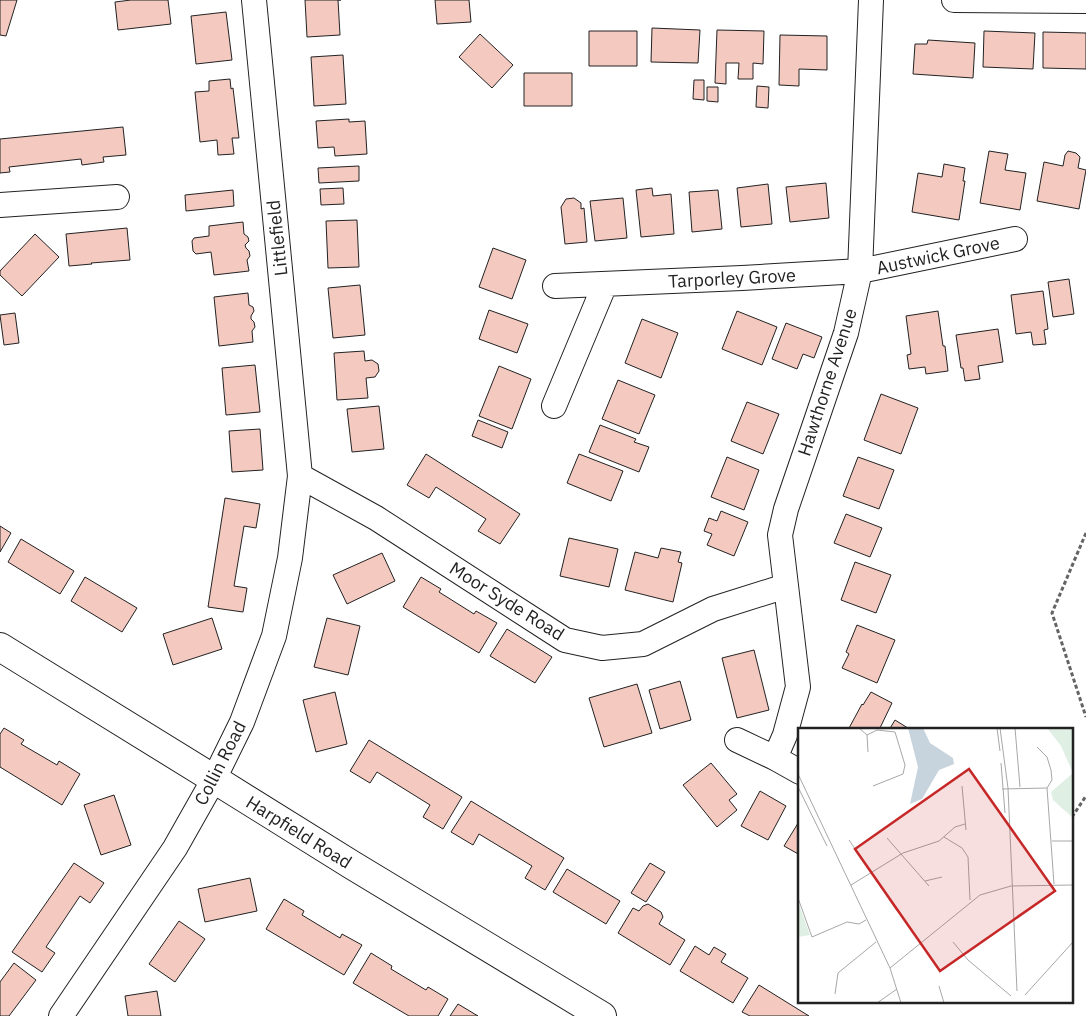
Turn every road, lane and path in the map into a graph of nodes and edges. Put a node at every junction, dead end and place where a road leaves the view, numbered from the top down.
1 (254, 0) edge
2 (871, 0) edge
3 (954, 0) edge
4 (1086, 1) edge
5 (117, 197) dead end
6 (0, 205) edge
7 (1015, 239) dead end
8 (860, 271) junction
9 (605, 284) junction
10 (555, 286) dead end
11 (554, 406) dead end
12 (300, 476) junction
13 (1086, 533) edge
14 (786, 586) junction
15 (0, 647) edge
16 (1086, 717) edge
17 (737, 740) dead end
18 (775, 758) junction
19 (798, 771) edge
20 (214, 778) junction
21 (1086, 796) edge
22 (1074, 813) edge
23 (602, 1015) edge
24 (61, 1016) edge

1 - 12 street, Littlefield
2 - 8 street, Hawthorne Avenue
3 - 4 street
5 - 6 street
7 - 8 street, Austwick Grove
8 - 9 street, Tarporley Grove
8 - 14 street, Hawthorne Avenue
9 - 10 street, Tarporley Grove
9 - 11 street
12 - 14 street, Moor Syde Road
12 - 20 street, Collin Road
13 - 16 path
14 - 18 street, Hawthorne Avenue
15 - 20 street, Harpfield Road
17 - 18 street
18 - 19 street
20 - 23 street, Harpfield Road
20 - 24 street, Collin Road
21 - 22 path

